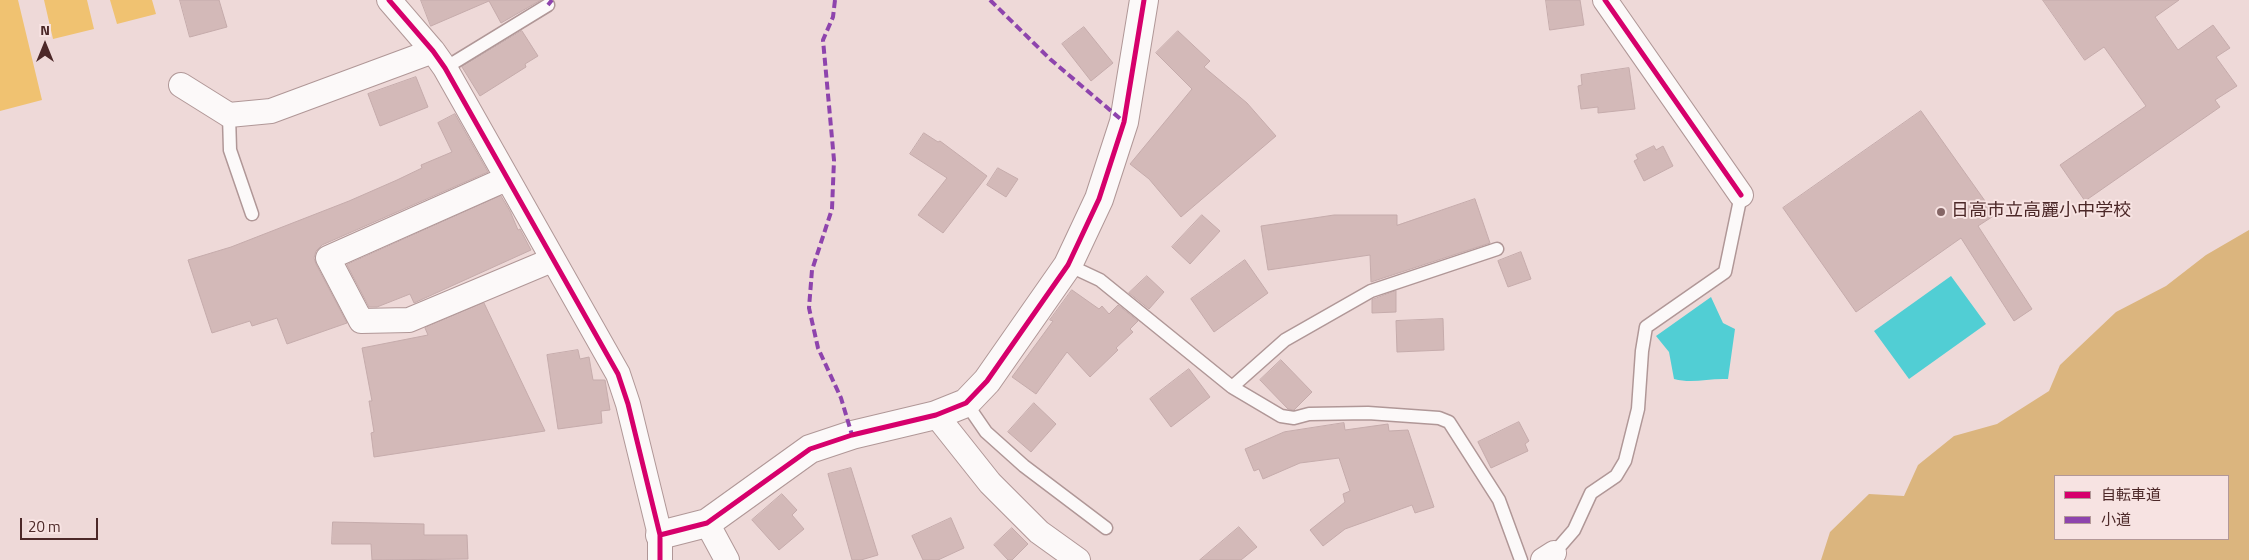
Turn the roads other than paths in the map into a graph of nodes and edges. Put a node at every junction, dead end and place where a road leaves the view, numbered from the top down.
1 (389, 0) edge
2 (1144, 0) edge
3 (1605, 0) edge
4 (548, 5) dead end
5 (439, 59) junction
6 (181, 85) dead end
7 (229, 115) junction
8 (506, 179) junction
9 (1741, 195) joint
10 (252, 214) dead end
11 (1497, 249) dead end
12 (552, 260) junction
13 (1068, 265) junction
14 (1232, 387) junction
15 (966, 403) junction
16 (936, 415) junction
17 (707, 523) junction
18 (1106, 528) dead end
19 (660, 547) edge
20 (1549, 556) edge
21 (727, 560) edge
22 (1078, 560) edge
23 (1522, 560) edge

1 - 5 street
2 - 13 street
3 - 9 street
4 - 5 lane
5 - 7 street
5 - 8 street
6 - 7 street
7 - 10 lane
8 - 12 street
8 - 12 street
9 - 20 lane
11 - 14 lane
12 - 19 street
13 - 14 lane
13 - 15 street
14 - 23 lane
15 - 16 street
15 - 18 lane
16 - 17 street
16 - 22 street
17 - 19 street
17 - 21 street

